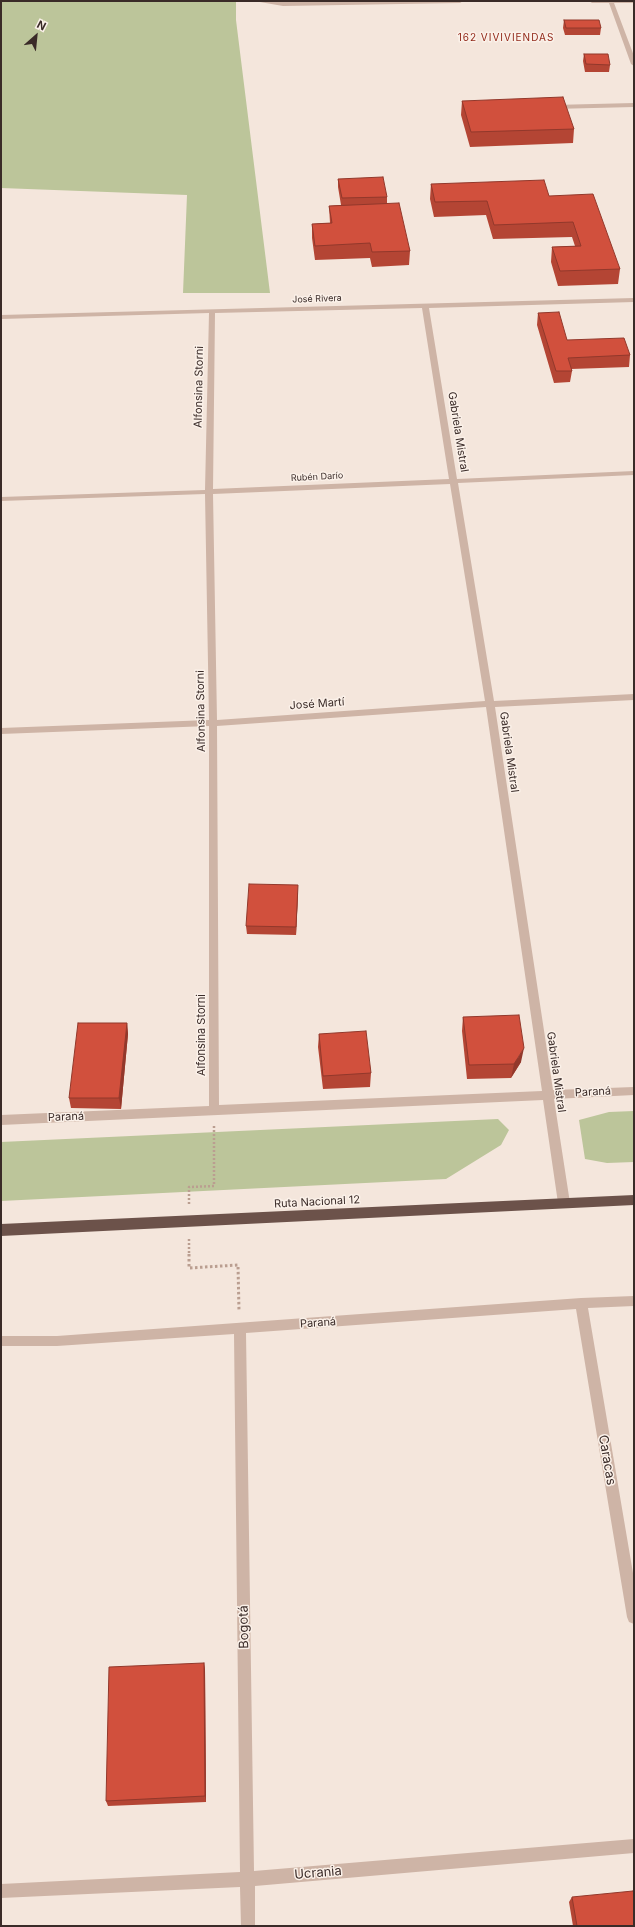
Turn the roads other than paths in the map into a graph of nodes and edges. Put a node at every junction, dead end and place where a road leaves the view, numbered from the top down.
1 (460, 1) edge
2 (592, 1) edge
3 (611, 1) edge
4 (634, 1) edge
5 (258, 2) edge
6 (365, 2) edge
7 (634, 64) edge
8 (634, 105) edge
9 (553, 107) edge
10 (634, 300) edge
11 (425, 305) junction
12 (212, 311) junction
13 (1, 317) edge
14 (634, 473) edge
15 (453, 480) junction
16 (210, 492) junction
17 (1, 499) edge
18 (634, 697) edge
19 (490, 704) junction
20 (213, 724) junction
21 (1, 731) edge
22 (634, 1090) edge
23 (547, 1095) junction
24 (214, 1111) junction
25 (1, 1120) edge
26 (634, 1200) edge
27 (564, 1203) junction
28 (1, 1230) edge
29 (634, 1301) edge
30 (581, 1303) junction
31 (240, 1329) junction
32 (1, 1341) edge
33 (634, 1617) edge
34 (634, 1846) edge
35 (248, 1879) junction
36 (1, 1891) edge
37 (248, 1926) edge

1 - 6 street
2 - 3 street
3 - 4 street
3 - 7 street
5 - 6 street
8 - 9 street
10 - 11 street, José Rivera
11 - 12 street, José Rivera
11 - 15 street, Gabriela Mistral
12 - 13 street, José Rivera
12 - 16 street, Alfonsina Storni
14 - 15 street, Rubén Darío
15 - 16 street, Rubén Darío
15 - 19 street, Gabriela Mistral
16 - 17 street, Rubén Darío
16 - 20 street, Alfonsina Storni
18 - 19 street, José Martí
19 - 20 street, José Martí
19 - 23 street, Gabriela Mistral
20 - 21 street, José Martí
20 - 24 street, Alfonsina Storni
22 - 23 street, Paraná
23 - 24 street, Paraná
23 - 27 street, Gabriela Mistral
24 - 25 street, Paraná
26 - 27 highway, Ruta Nacional 12
27 - 28 highway, Ruta Nacional 12
29 - 30 street, Paraná
30 - 31 street, Paraná
30 - 33 street, Caracas
31 - 32 street, Paraná
31 - 35 street, Bogotá
34 - 35 street, Ucrania
35 - 36 street, Ucrania
35 - 37 street, Bogotá

